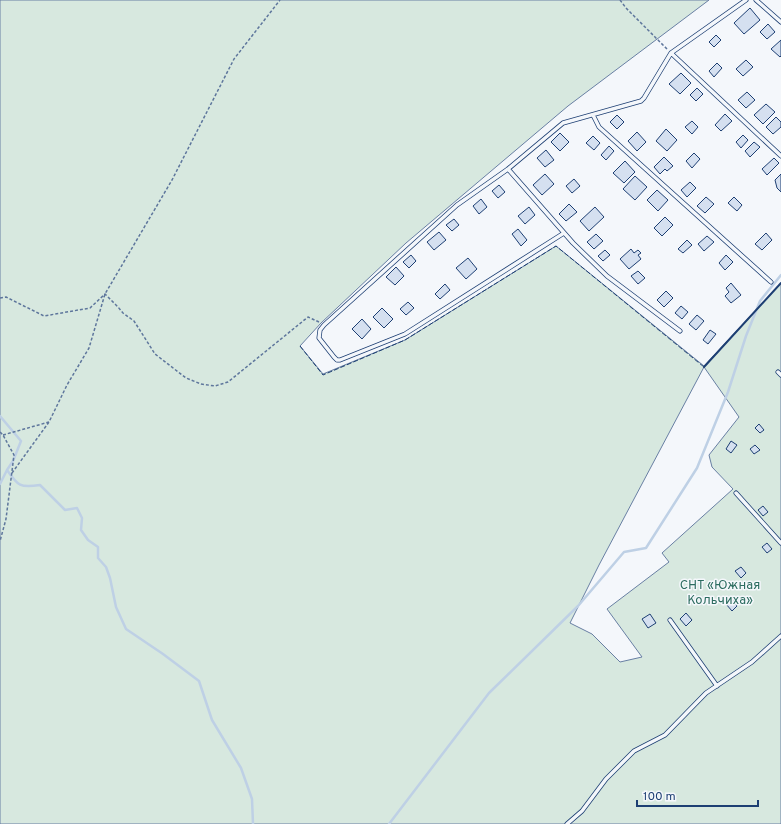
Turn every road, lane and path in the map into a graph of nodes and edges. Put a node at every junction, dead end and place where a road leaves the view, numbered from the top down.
1 (280, 0) edge
2 (620, 0) edge
3 (746, 0) edge
4 (756, 0) edge
5 (781, 22) edge
6 (671, 53) junction
7 (594, 115) junction
8 (781, 156) edge
9 (508, 169) junction
10 (564, 232) junction
11 (771, 282) dead end
12 (105, 294) junction
13 (0, 298) edge
14 (324, 325) junction
15 (680, 331) dead end
16 (778, 372) dead end
17 (781, 375) edge
18 (49, 422) junction
19 (0, 432) edge
20 (3, 434) junction
21 (12, 473) junction
22 (736, 492) dead end
23 (0, 541) edge
24 (781, 543) edge
25 (670, 620) dead end
26 (781, 636) edge
27 (717, 686) junction
28 (567, 824) edge

1 - 12 path
2 - 6 path
3 - 6 lane
4 - 5 lane
6 - 7 lane
6 - 8 lane
7 - 9 lane
7 - 11 lane
9 - 10 lane
9 - 14 lane
10 - 14 lane
10 - 15 lane
12 - 13 path
12 - 14 path
12 - 18 path
16 - 17 lane
18 - 20 path
18 - 21 path
19 - 20 path
20 - 21 path
21 - 23 path
22 - 24 lane
25 - 27 lane
26 - 27 lane
27 - 28 lane

